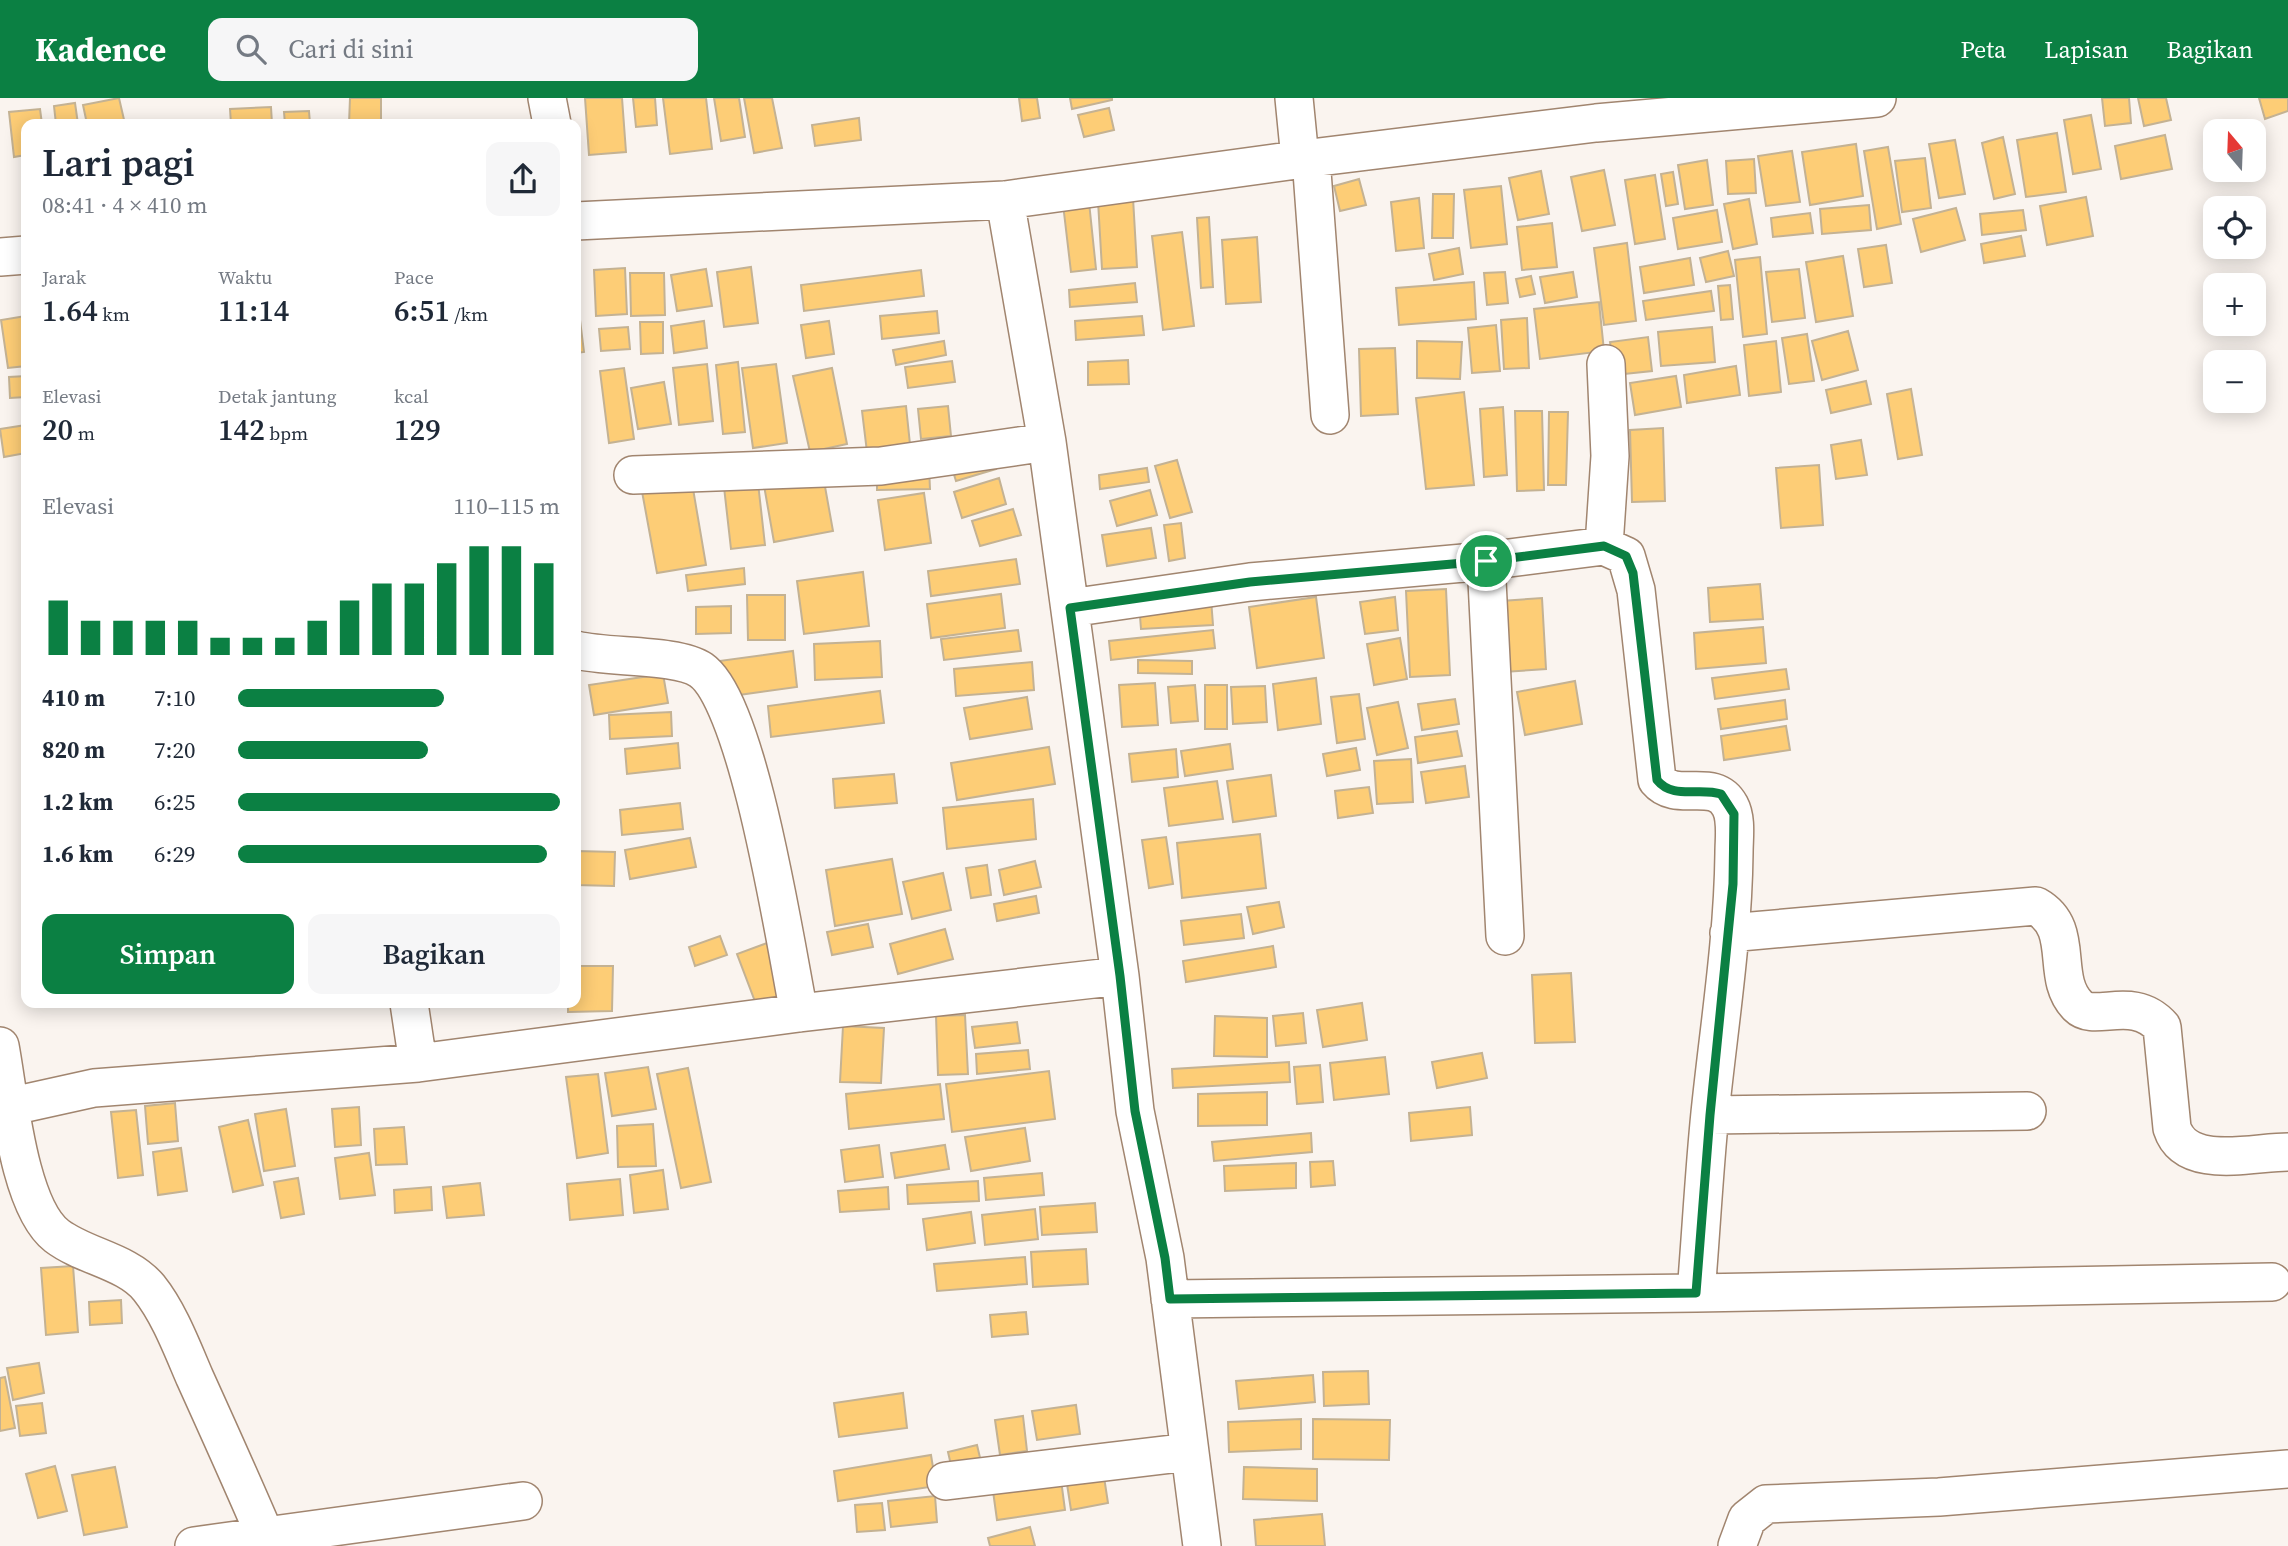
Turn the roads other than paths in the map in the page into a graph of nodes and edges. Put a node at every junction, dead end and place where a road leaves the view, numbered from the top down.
1 (547, 98) edge
2 (1294, 98) edge
3 (1877, 98) edge
4 (1597, 110) edge
5 (551, 119) edge
6 (1306, 158) junction
7 (1005, 200) junction
8 (581, 221) edge
9 (21, 255) edge
10 (0, 257) edge
11 (1606, 364) dead end
12 (1329, 415) dead end
13 (1047, 442) junction
14 (633, 475) dead end
15 (1604, 546) junction
16 (1486, 561) junction
17 (1070, 608) junction
18 (581, 651) edge
19 (1729, 933) junction
20 (1505, 936) dead end
21 (1120, 976) junction
22 (410, 1008) edge
23 (799, 1013) junction
24 (0, 1046) edge
25 (418, 1063) junction
26 (8, 1107) junction
27 (2027, 1111) dead end
28 (1710, 1115) junction
29 (2288, 1152) edge
30 (2272, 1282) dead end
31 (1696, 1293) junction
32 (1170, 1299) junction
33 (1189, 1452) junction
34 (2288, 1469) edge
35 (946, 1481) dead end
36 (523, 1501) dead end
37 (266, 1538) junction
38 (194, 1546) edge
39 (1202, 1546) edge
40 (1737, 1546) edge

1 - 5 street
2 - 6 street
3 - 4 street
4 - 6 street
6 - 7 street
6 - 12 street
7 - 8 street
7 - 13 street
9 - 10 street
11 - 15 street
13 - 14 street
13 - 17 street
15 - 16 street
15 - 19 street
16 - 17 street
16 - 20 street
17 - 21 street
18 - 23 street
19 - 28 street
19 - 29 street
21 - 23 street
21 - 32 street
22 - 25 street
23 - 25 street
24 - 26 street
25 - 26 street
26 - 37 street
27 - 28 street
28 - 31 street
30 - 31 street
31 - 32 street
32 - 33 street
33 - 35 street
33 - 39 street
34 - 40 street
36 - 37 street
37 - 38 street

